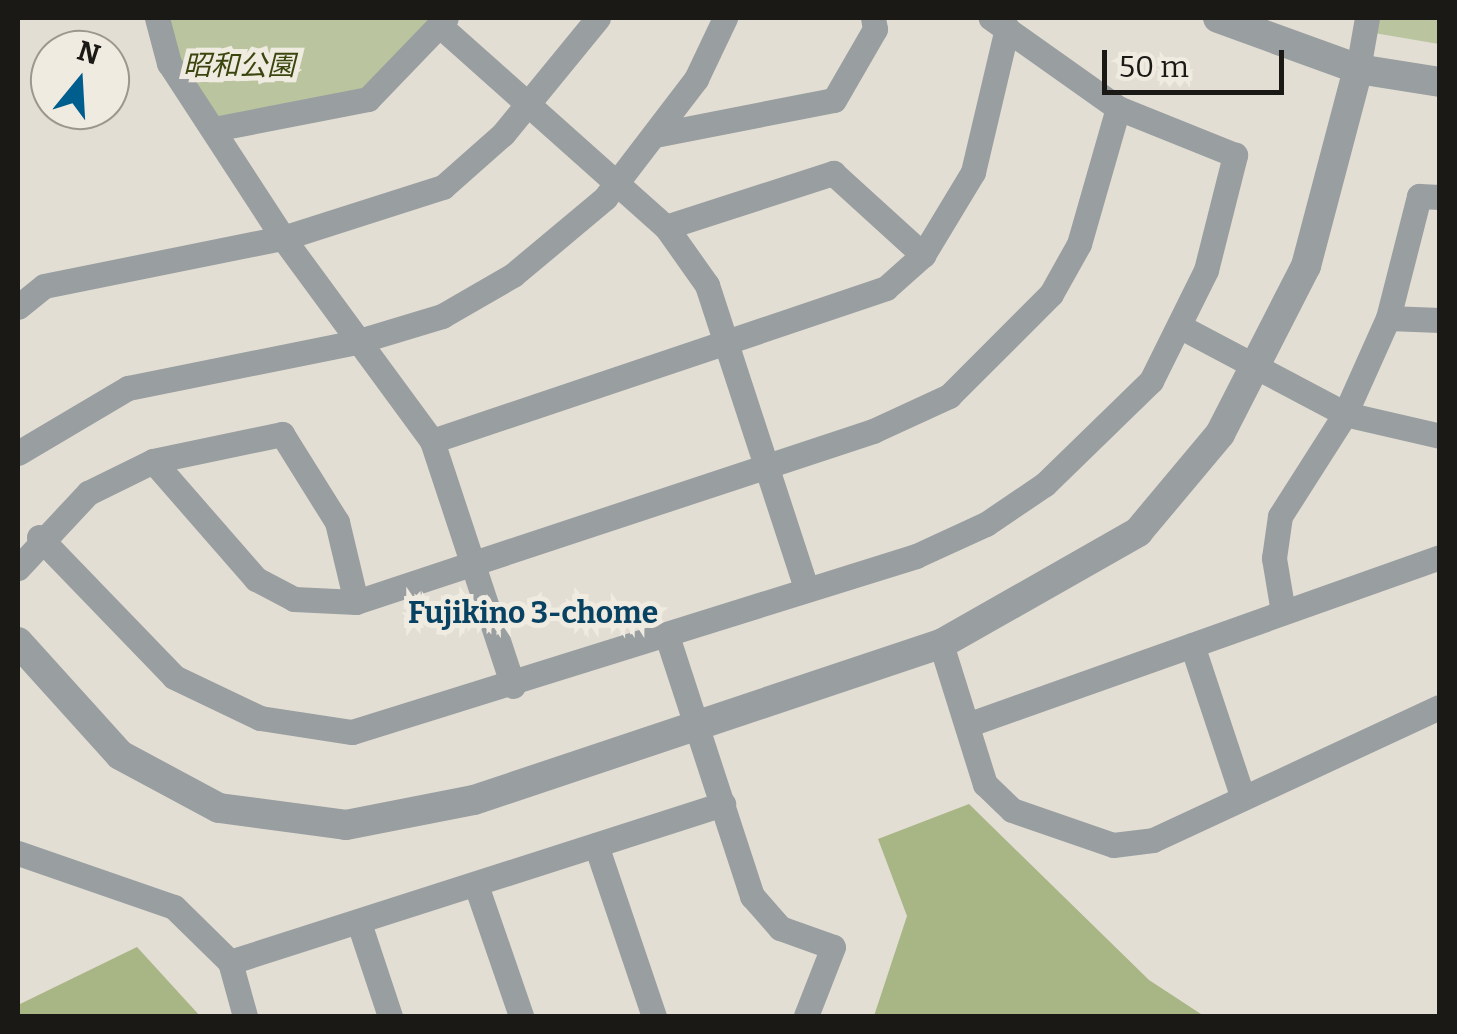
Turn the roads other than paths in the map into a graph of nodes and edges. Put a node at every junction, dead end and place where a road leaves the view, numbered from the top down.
1 (156, 18) edge
2 (598, 18) edge
3 (724, 18) edge
4 (873, 18) edge
5 (1218, 18) edge
6 (1368, 18) edge
7 (443, 21) edge
8 (999, 23) edge
9 (1358, 68) junction
10 (1440, 82) edge
11 (530, 104) junction
12 (1118, 108) junction
13 (214, 129) junction
14 (655, 135) junction
15 (616, 184) junction
16 (1440, 196) edge
17 (666, 227) junction
18 (283, 238) junction
19 (922, 255) junction
20 (18, 307) edge
21 (1388, 318) junction
22 (1440, 320) edge
23 (1181, 327) junction
24 (356, 342) junction
25 (724, 346) junction
26 (1261, 368) junction
27 (1346, 414) junction
28 (1440, 436) edge
29 (432, 441) junction
30 (18, 453) edge
31 (153, 461) junction
32 (765, 466) junction
33 (39, 538) junction
34 (1440, 557) edge
35 (472, 565) junction
36 (18, 568) edge
37 (806, 588) junction
38 (356, 602) junction
39 (1284, 612) junction
40 (667, 636) junction
41 (18, 642) edge
42 (941, 644) junction
43 (1192, 645) junction
44 (513, 686) junction
45 (1440, 707) edge
46 (696, 724) junction
47 (966, 725) junction
48 (1243, 798) junction
49 (723, 804) junction
50 (596, 845) junction
51 (18, 853) edge
52 (476, 884) junction
53 (359, 923) junction
54 (230, 962) junction
55 (245, 1016) edge
56 (390, 1016) edge
57 (521, 1016) edge
58 (654, 1016) edge
59 (806, 1016) edge

1 - 13 street
2 - 11 street
3 - 14 street
4 - 14 street
5 - 9 street
6 - 9 street
7 - 11 street
7 - 13 street
8 - 12 street
8 - 19 street
9 - 10 street
9 - 26 street
11 - 15 street
11 - 18 street
12 - 23 street
12 - 32 street
13 - 18 street
14 - 15 street
15 - 17 street
15 - 24 street
16 - 21 street
17 - 19 street
17 - 25 street
18 - 20 street
18 - 24 street
19 - 25 street
21 - 22 street
21 - 27 street
23 - 26 street
23 - 37 street
24 - 29 street
24 - 30 street
25 - 29 street
25 - 32 street
26 - 27 street
26 - 42 street
27 - 28 street
27 - 39 street
29 - 35 street
31 - 33 street
31 - 38 street
31 - 38 street
32 - 35 street
32 - 37 street
33 - 36 street
33 - 44 street
34 - 39 street
35 - 38 street
35 - 44 street
37 - 40 street
39 - 43 street
40 - 44 street
40 - 46 street
41 - 46 street
42 - 46 street
42 - 47 street
43 - 47 street
43 - 48 street
45 - 48 street
46 - 49 street
47 - 48 street
49 - 50 street
49 - 59 street
50 - 52 street
50 - 58 street
51 - 54 street
52 - 53 street
52 - 57 street
53 - 54 street
53 - 56 street
54 - 55 street

